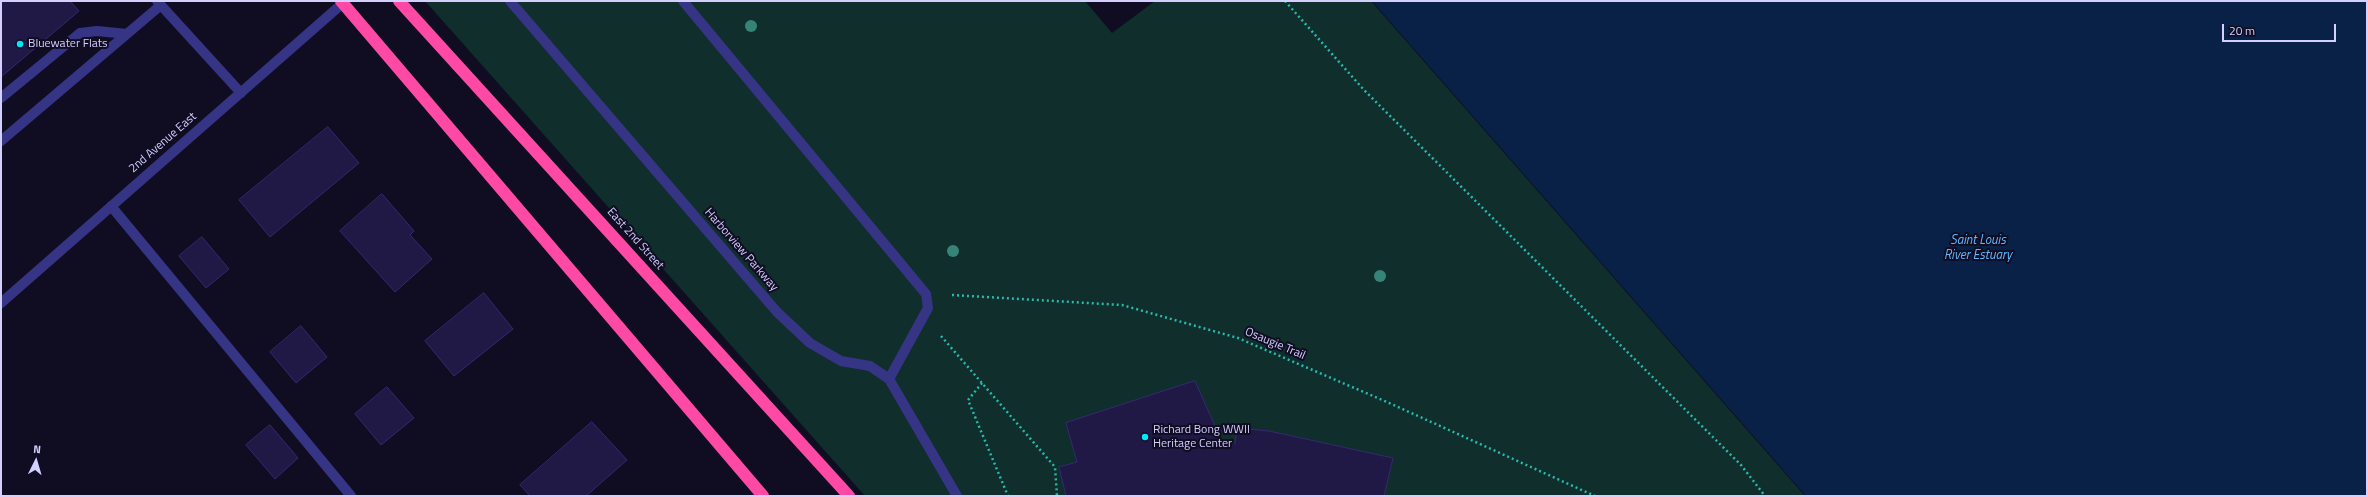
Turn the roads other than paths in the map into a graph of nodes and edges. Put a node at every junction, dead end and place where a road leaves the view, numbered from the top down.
1 (399, 1) edge
2 (510, 1) edge
3 (683, 1) edge
4 (343, 2) edge
5 (159, 3) edge
6 (127, 34) junction
7 (241, 93) junction
8 (1, 98) edge
9 (1, 141) edge
10 (111, 206) junction
11 (1, 303) edge
12 (889, 379) junction
13 (350, 496) edge
14 (763, 496) edge
15 (849, 496) edge
16 (957, 496) edge

1 - 15 highway, East 2nd Street
2 - 12 street, Harborview Parkway
3 - 12 street
4 - 7 street, 2nd Avenue East
4 - 14 highway
5 - 6 street
5 - 7 street
6 - 8 street
6 - 9 street
7 - 10 street, 2nd Avenue East
10 - 11 street, 2nd Avenue East
10 - 13 street
12 - 16 street, Harborview Parkway

